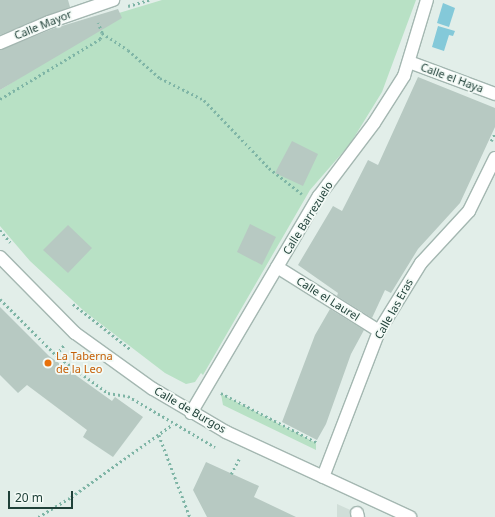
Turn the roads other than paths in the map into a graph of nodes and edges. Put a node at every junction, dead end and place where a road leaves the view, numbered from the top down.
1 (113, 0) edge
2 (427, 0) edge
3 (89, 8) edge
4 (0, 43) edge
5 (409, 62) junction
6 (495, 94) edge
7 (495, 158) edge
8 (0, 257) edge
9 (277, 266) junction
10 (379, 331) junction
11 (191, 413) junction
12 (323, 477) junction
13 (410, 517) edge

1 - 3 street, Calle Mayor
2 - 5 street, Calle Barrezuelo
3 - 4 street, Calle Mayor
5 - 6 street, Calle el Haya
5 - 9 street, Calle Barrezuelo
7 - 10 street, Calle las Eras
8 - 11 street, Calle de Burgos
9 - 10 street, Calle el Laurel
9 - 11 street, Calle Barrezuelo
10 - 12 street, Calle las Eras
11 - 12 street, Calle de Burgos
12 - 13 street, Calle de Burgos

